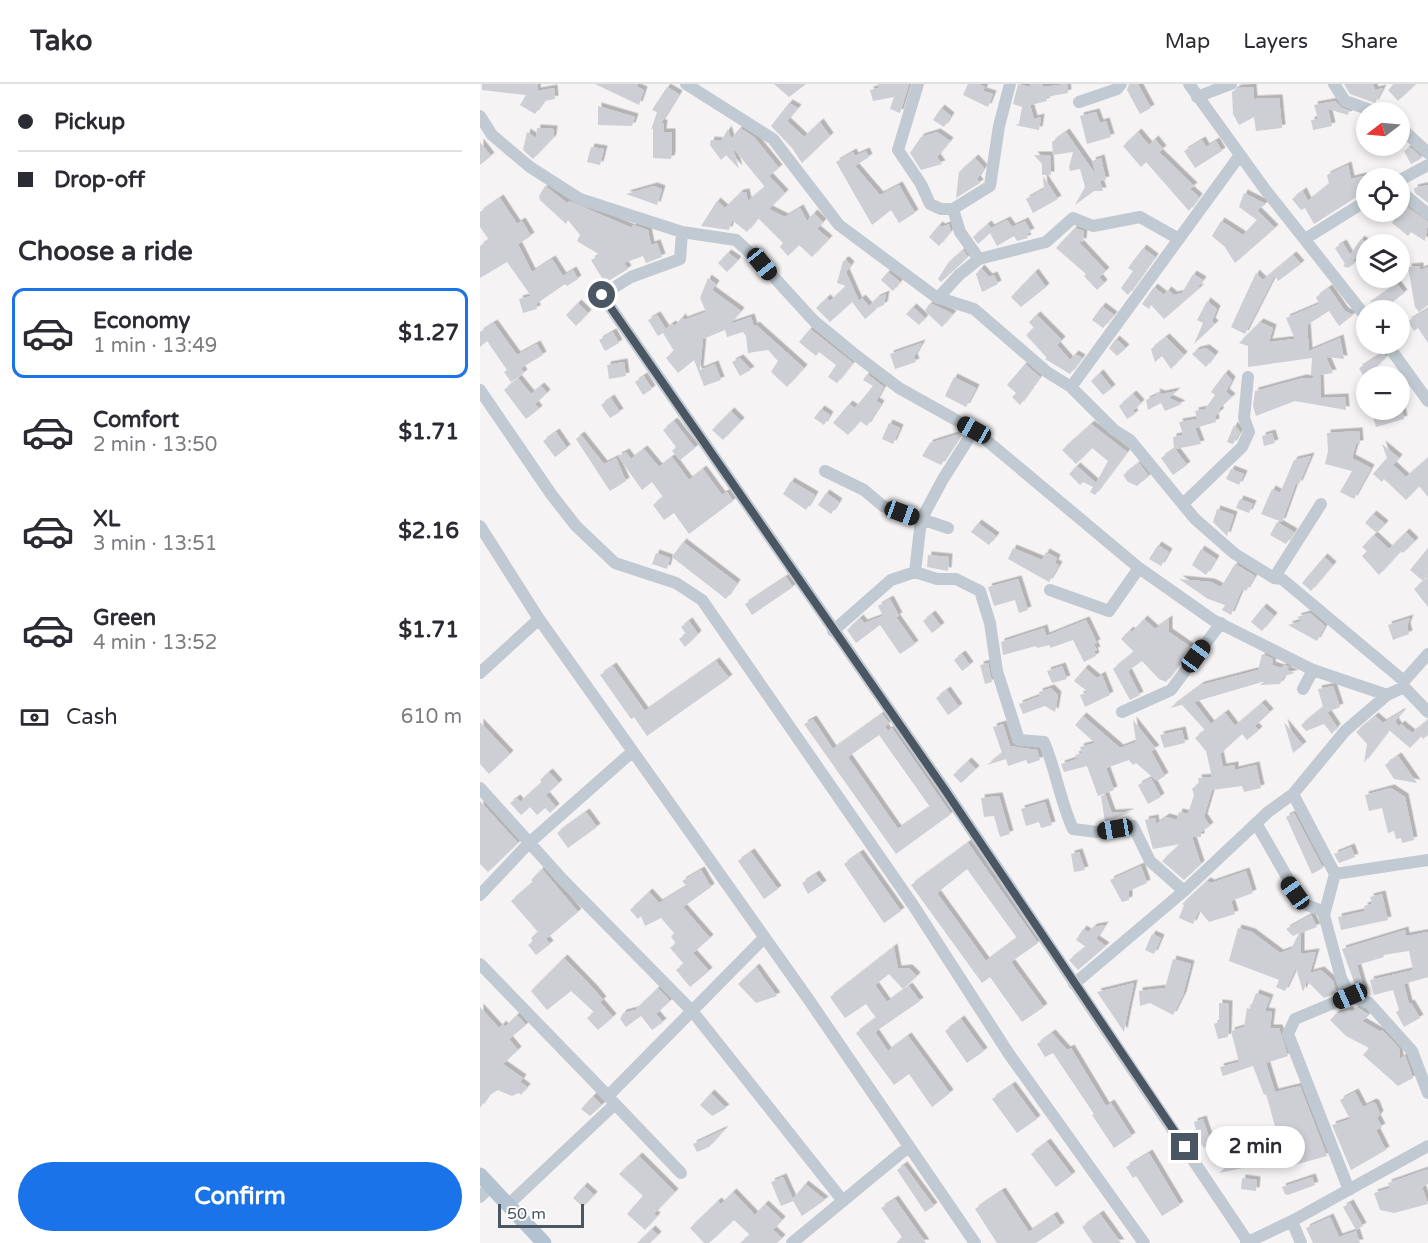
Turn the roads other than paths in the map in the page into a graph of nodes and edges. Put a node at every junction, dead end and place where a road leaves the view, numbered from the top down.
1 (686, 84) edge
2 (918, 84) edge
3 (1010, 84) edge
4 (1121, 84) edge
5 (1189, 84) edge
6 (1231, 84) edge
7 (1334, 84) edge
8 (1197, 97) junction
9 (1079, 102) dead end
10 (1356, 105) edge
11 (480, 116) edge
12 (1410, 136) edge
13 (1428, 153) edge
14 (1240, 155) junction
15 (1428, 165) edge
16 (1410, 175) edge
17 (1410, 199) edge
18 (1356, 207) edge
19 (952, 209) junction
20 (1428, 214) edge
21 (682, 232) junction
22 (1179, 239) junction
23 (1305, 239) junction
24 (979, 259) junction
25 (938, 298) junction
26 (1356, 304) edge
27 (1395, 354) edge
28 (1248, 377) dead end
29 (1071, 387) junction
30 (480, 390) edge
31 (1428, 401) edge
32 (974, 430) junction
33 (825, 471) dead end
34 (1183, 504) junction
35 (1321, 504) dead end
36 (921, 520) junction
37 (480, 526) edge
38 (948, 528) dead end
39 (1139, 568) junction
40 (915, 572) junction
41 (1274, 578) junction
42 (1050, 590) dead end
43 (539, 619) junction
44 (1221, 623) junction
45 (833, 631) junction
46 (1428, 654) edge
47 (1313, 670) junction
48 (480, 673) edge
49 (1404, 684) junction
50 (1303, 689) dead end
51 (1387, 695) junction
52 (1122, 712) dead end
53 (1428, 712) edge
54 (633, 752) junction
55 (480, 788) edge
56 (1293, 794) junction
57 (1256, 823) junction
58 (529, 843) junction
59 (1428, 860) edge
60 (1335, 874) junction
61 (1184, 891) junction
62 (480, 895) edge
63 (1325, 912) junction
64 (764, 938) junction
65 (480, 964) edge
66 (1074, 984) junction
67 (1350, 996) junction
68 (693, 1012) junction
69 (1428, 1093) edge
70 (611, 1100) junction
71 (1428, 1146) edge
72 (908, 1148) junction
73 (681, 1173) dead end
74 (486, 1181) edge
75 (1349, 1190) junction
76 (480, 1197) edge
77 (843, 1201) junction
78 (509, 1204) junction
79 (1292, 1221) junction
80 (540, 1242) edge
81 (792, 1243) edge
82 (975, 1243) edge
83 (1144, 1243) edge
84 (1247, 1243) edge
85 (1301, 1243) edge

1 - 25 street
2 - 19 street
3 - 19 street
4 - 9 street
5 - 8 street
6 - 8 street
7 - 10 street
8 - 14 street
11 - 21 street
12 - 13 street
14 - 22 street
14 - 23 street
15 - 16 street
17 - 20 street
18 - 23 street
19 - 24 street
21 - 32 street
21 - 45 street
22 - 24 street
22 - 29 street
23 - 26 street
24 - 25 street
25 - 29 street
27 - 31 street
28 - 34 street
29 - 34 street
30 - 83 street
32 - 36 street
32 - 39 street
33 - 36 street
34 - 41 street
35 - 41 street
36 - 38 street
36 - 40 street
37 - 43 street
39 - 42 street
39 - 44 street
40 - 45 street
40 - 61 street
41 - 49 street
43 - 48 street
43 - 54 street
44 - 47 street
44 - 52 street
45 - 66 street
46 - 49 street
47 - 50 street
47 - 51 street
49 - 51 street
49 - 53 street
51 - 56 street
54 - 58 street
54 - 64 street
55 - 58 street
56 - 57 street
56 - 60 street
57 - 61 street
57 - 63 street
58 - 62 street
58 - 68 street
59 - 60 street
60 - 63 street
61 - 66 street
63 - 67 street
64 - 68 street
64 - 72 street
65 - 70 street
66 - 84 street
67 - 69 street
67 - 75 street
68 - 70 street
68 - 77 street
70 - 73 street
70 - 78 street
71 - 75 street
72 - 77 street
72 - 82 street
74 - 76 street
74 - 78 main road
75 - 79 street
77 - 81 street
78 - 80 main road
79 - 84 street
79 - 85 street

